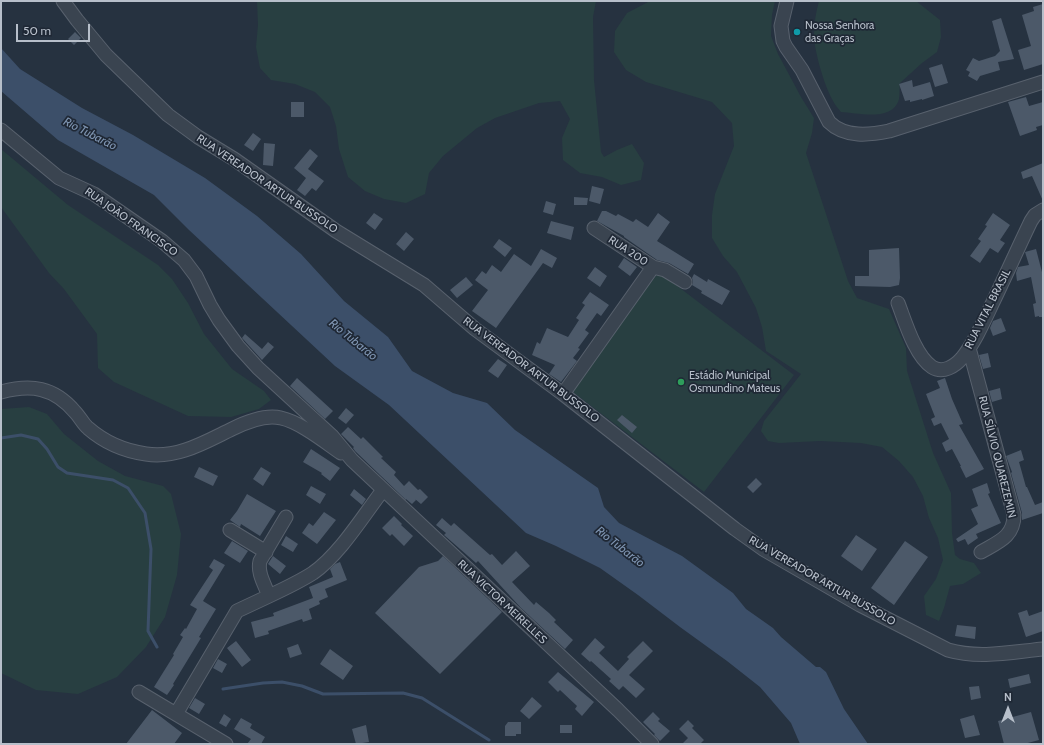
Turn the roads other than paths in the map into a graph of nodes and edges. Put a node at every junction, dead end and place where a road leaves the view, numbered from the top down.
1 (63, 1) edge
2 (787, 1) edge
3 (1043, 82) edge
4 (1, 130) edge
5 (1042, 214) edge
6 (594, 228) dead end
7 (653, 267) junction
8 (685, 282) dead end
9 (898, 303) dead end
10 (969, 348) junction
11 (1, 392) edge
12 (564, 394) junction
13 (352, 460) junction
14 (383, 490) junction
15 (286, 517) dead end
16 (230, 530) dead end
17 (266, 552) junction
18 (981, 552) dead end
19 (269, 596) junction
20 (1043, 649) edge
21 (139, 692) dead end
22 (176, 714) junction
23 (226, 744) edge
24 (652, 744) edge

1 - 12 street, RUA VEREADOR ARTUR BUSSOLO
2 - 3 street
4 - 13 street, RUA JOÃO FRANCISCO
5 - 10 street, RUA VITAL BRASIL
6 - 7 street, RUA 200
7 - 8 street, RUA 200
7 - 12 street
9 - 10 street, RUA VITAL BRASIL
10 - 18 street, RUA SÍLVIO QUAREZEMIN
11 - 13 street
12 - 20 street, RUA VEREADOR ARTUR BUSSOLO
13 - 14 street, RUA VICTOR MEIRELLES
14 - 19 street
14 - 24 street, RUA VICTOR MEIRELLES
15 - 17 street
16 - 17 street
17 - 19 street
19 - 22 street
21 - 22 street
22 - 23 street

